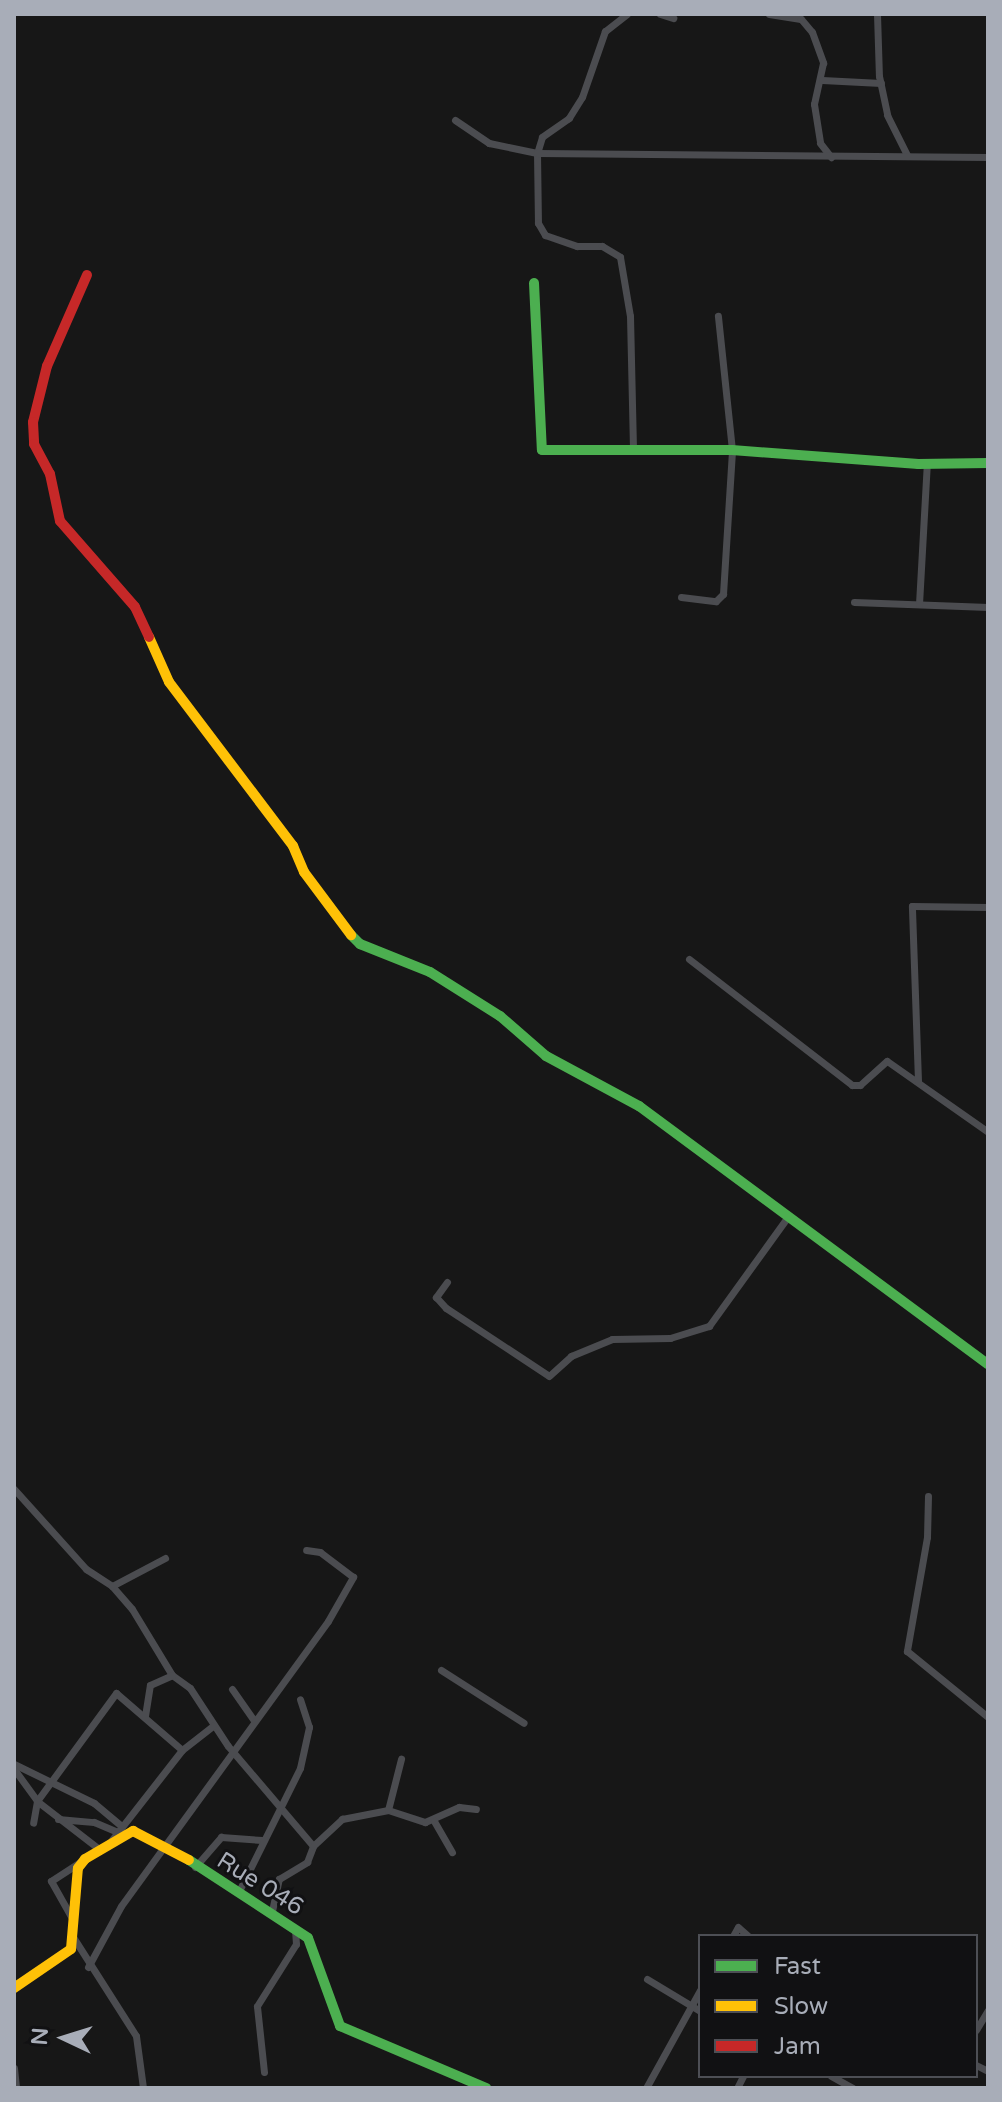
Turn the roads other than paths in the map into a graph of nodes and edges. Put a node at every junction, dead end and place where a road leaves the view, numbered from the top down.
1 (660, 14) edge
2 (769, 14) edge
3 (877, 14) edge
4 (622, 16) edge
5 (673, 18) dead end
6 (822, 80) junction
7 (881, 83) junction
8 (455, 120) dead end
9 (537, 153) junction
10 (907, 155) junction
11 (831, 157) junction
12 (988, 157) edge
13 (87, 275) dead end
14 (534, 283) dead end
15 (718, 316) dead end
16 (633, 450) junction
17 (732, 450) junction
18 (927, 463) junction
19 (988, 463) edge
20 (681, 597) dead end
21 (854, 602) dead end
22 (919, 604) junction
23 (988, 607) edge
24 (988, 907) edge
25 (689, 959) dead end
26 (918, 1081) junction
27 (988, 1132) edge
28 (787, 1218) junction
29 (447, 1282) dead end
30 (988, 1364) edge
31 (14, 1489) edge
32 (928, 1496) dead end
33 (306, 1550) dead end
34 (165, 1558) dead end
35 (112, 1586) junction
36 (441, 1670) dead end
37 (172, 1675) junction
38 (232, 1689) dead end
39 (300, 1699) dead end
40 (145, 1716) junction
41 (988, 1717) edge
42 (254, 1720) junction
43 (524, 1723) dead end
44 (213, 1726) junction
45 (232, 1749) junction
46 (182, 1750) junction
47 (401, 1759) dead end
48 (14, 1766) edge
49 (51, 1783) junction
50 (37, 1801) junction
51 (476, 1809) dead end
52 (281, 1810) junction
53 (388, 1810) junction
54 (57, 1819) junction
55 (434, 1821) junction
56 (33, 1823) dead end
57 (119, 1829) junction
58 (262, 1840) junction
59 (109, 1843) junction
60 (167, 1845) junction
61 (313, 1846) junction
62 (99, 1849) junction
63 (452, 1852) dead end
64 (85, 1859) junction
65 (195, 1867) junction
66 (239, 1891) junction
67 (272, 1911) junction
68 (73, 1920) junction
69 (295, 1927) junction
70 (73, 1936) junction
71 (88, 1967) junction
72 (647, 1979) dead end
73 (14, 1988) edge
74 (698, 1993) edge
75 (690, 2006) junction
76 (698, 2010) edge
77 (14, 2068) edge
78 (264, 2072) dead end
79 (835, 2078) edge
80 (16, 2088) edge
81 (143, 2088) edge
82 (486, 2088) edge
83 (646, 2088) edge
84 (834, 2088) edge
85 (853, 2088) edge

1 - 5 street
2 - 6 street
3 - 7 street
4 - 9 street
6 - 7 street
6 - 11 street
7 - 10 street
8 - 9 street
9 - 11 street
9 - 16 street
10 - 11 street
10 - 12 street
13 - 28 street
14 - 16 street
15 - 17 street
16 - 17 street
17 - 18 street
17 - 20 street
18 - 19 street
18 - 22 street
21 - 22 street
22 - 23 street
24 - 26 street
25 - 26 street
26 - 27 street
28 - 29 street
28 - 30 street
31 - 35 street
32 - 41 street
33 - 42 street
34 - 35 street
35 - 37 street
36 - 43 street
37 - 40 street
37 - 44 street
38 - 42 street
39 - 52 street
40 - 46 street
40 - 49 street
42 - 45 street
44 - 45 street
44 - 46 street
45 - 52 street
45 - 60 street
46 - 57 street
47 - 53 street
48 - 49 street
48 - 50 street
49 - 50 street
49 - 57 street
50 - 54 street
50 - 56 street
51 - 55 street
52 - 58 street
52 - 61 street
53 - 55 street
53 - 61 street
54 - 57 street
54 - 62 street
55 - 63 street
57 - 59 street
58 - 65 street
58 - 66 street
59 - 60 street, Rue 046
59 - 62 street, Rue 046
60 - 65 street, Rue 046
60 - 71 street
61 - 67 street
62 - 64 street, Rue 046
64 - 68 street
64 - 68 street
65 - 66 street, Rue 046
66 - 67 street, Rue 046
67 - 69 street, Rue 046
68 - 70 street
69 - 78 street
69 - 82 street, Rue 046
70 - 71 street
70 - 73 street
71 - 81 street
72 - 75 street
74 - 75 street
75 - 76 street
75 - 83 street
77 - 80 street
79 - 84 street
79 - 85 street

